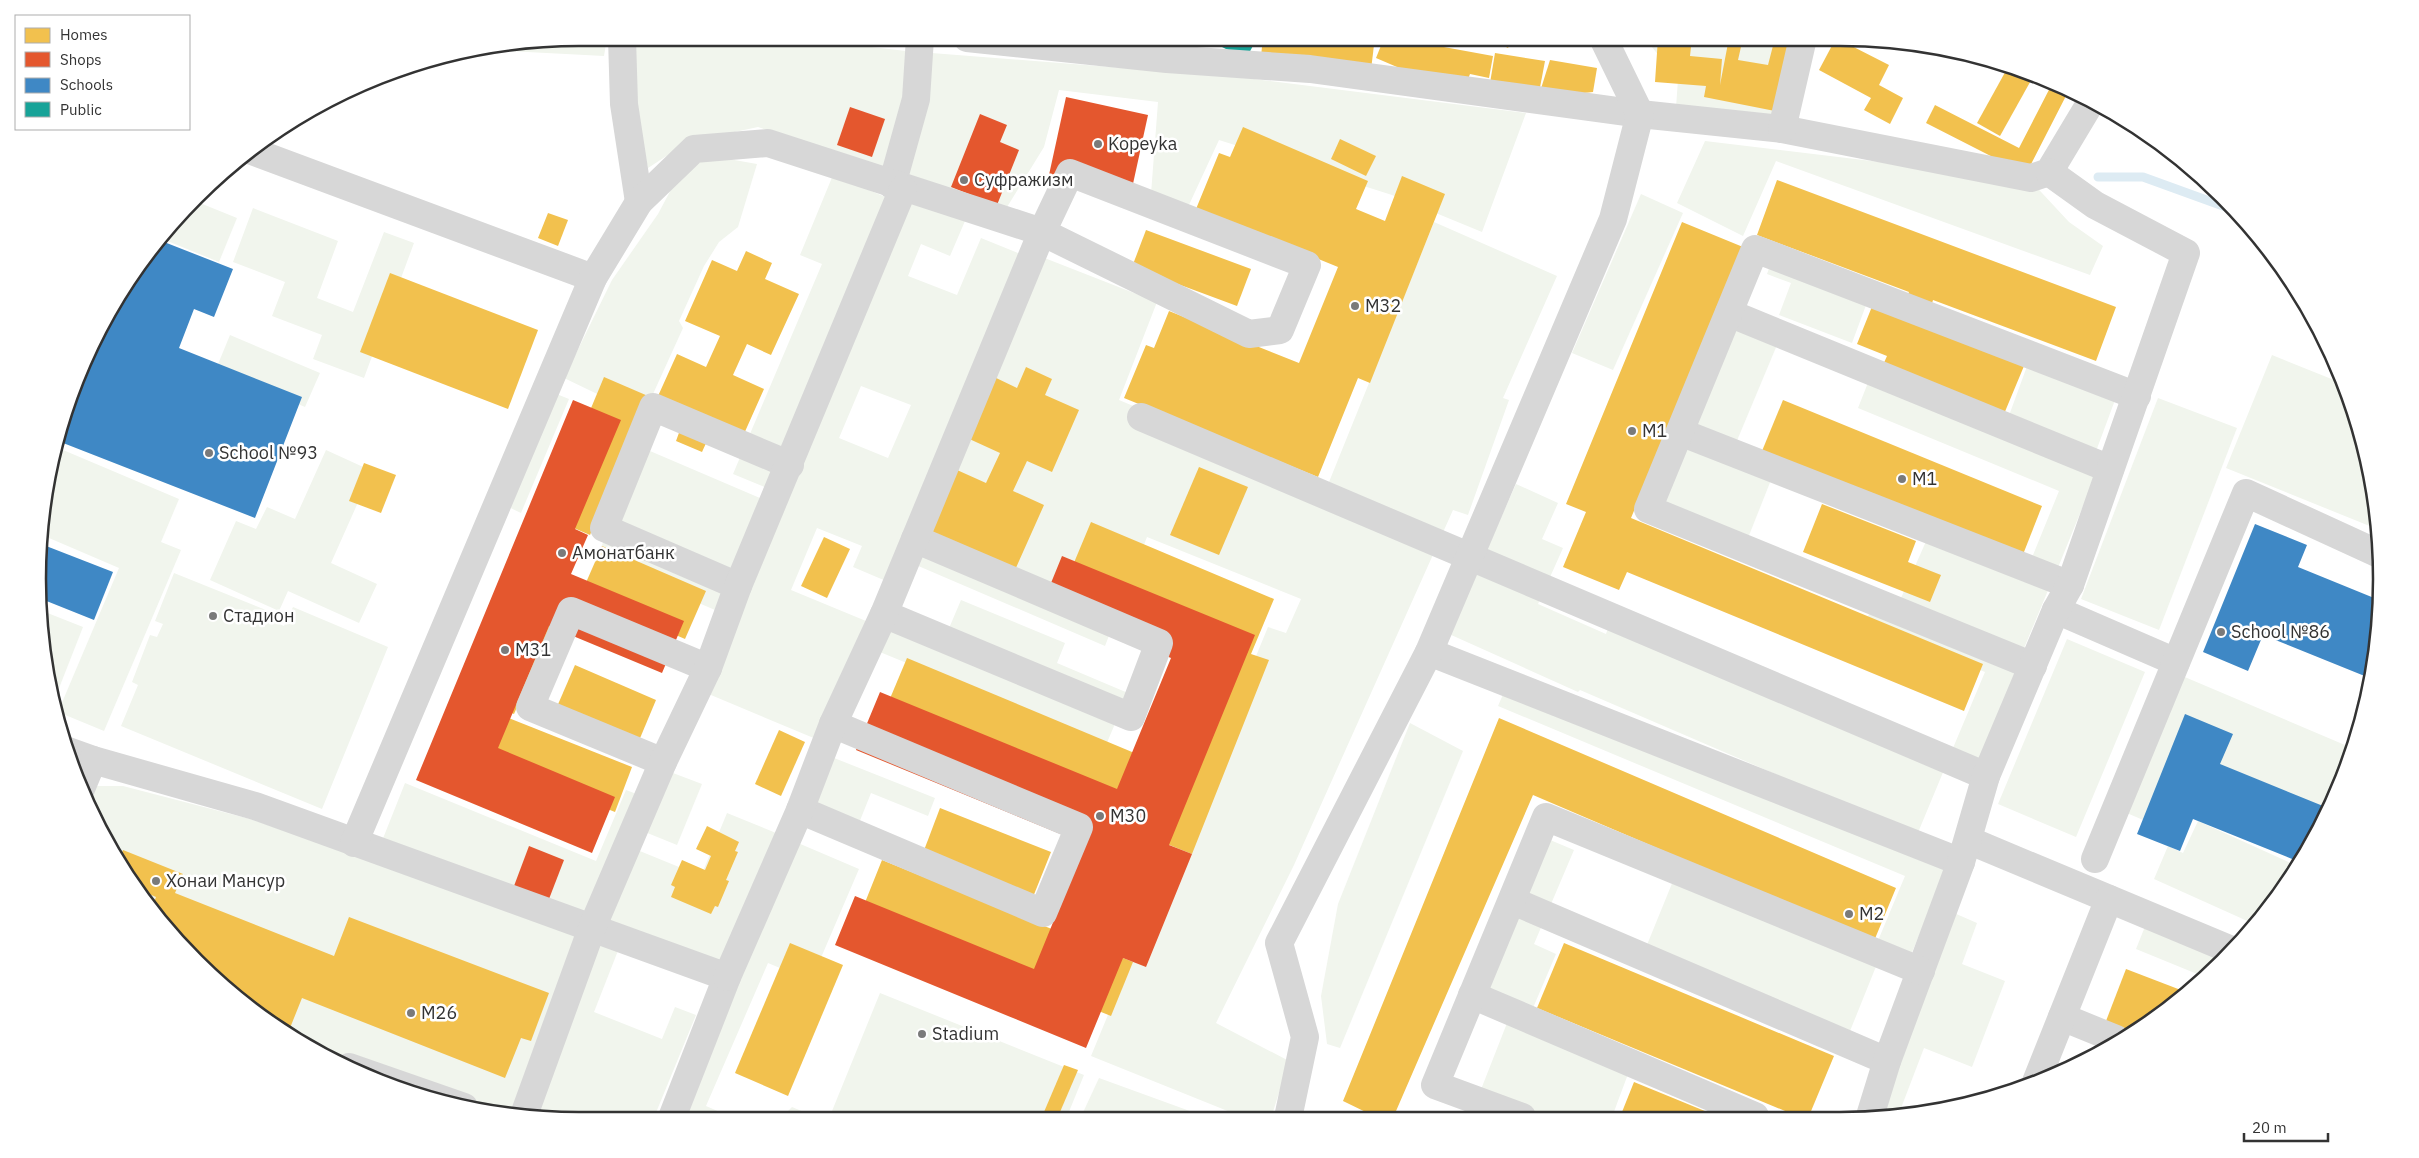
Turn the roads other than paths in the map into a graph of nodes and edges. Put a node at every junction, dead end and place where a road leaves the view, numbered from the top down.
1 (622, 46) edge
2 (919, 46) edge
3 (1040, 46) edge
4 (1607, 46) edge
5 (1801, 46) edge
6 (2088, 108) edge
7 (1640, 114) junction
8 (1782, 129) junction
9 (258, 154) edge
10 (2049, 172) junction
11 (898, 187) junction
12 (640, 202) junction
13 (1042, 232) junction
14 (593, 278) junction
15 (1729, 313) junction
16 (2137, 396) junction
17 (1141, 417) dead end
18 (1680, 432) junction
19 (790, 465) junction
20 (2110, 469) junction
21 (915, 539) junction
22 (2372, 551) edge
23 (1468, 556) junction
24 (2070, 585) junction
25 (738, 586) junction
26 (2056, 610) junction
27 (884, 614) junction
28 (1429, 652) junction
29 (2176, 662) junction
30 (2033, 666) junction
31 (708, 668) junction
32 (833, 724) junction
33 (76, 754) edge
34 (93, 760) junction
35 (663, 762) junction
36 (1986, 776) junction
37 (85, 778) edge
38 (800, 810) junction
39 (354, 842) junction
40 (1964, 851) junction
41 (2095, 859) dead end
42 (2109, 899) junction
43 (1513, 900) junction
44 (592, 928) junction
45 (2225, 947) edge
46 (1921, 972) junction
47 (727, 977) junction
48 (1472, 995) junction
49 (2062, 1017) junction
50 (2111, 1037) edge
51 (1887, 1061) junction
52 (2040, 1073) edge
53 (520, 1108) edge
54 (1872, 1111) edge
55 (674, 1112) edge
56 (1289, 1112) edge
57 (1508, 1112) edge
58 (1746, 1112) edge

1 - 12 street
2 - 11 street
3 - 7 street
4 - 7 street
5 - 8 street
6 - 10 street
7 - 8 street
7 - 23 street
8 - 10 street
9 - 14 street
10 - 16 street
11 - 12 street
11 - 13 street
11 - 19 street
12 - 14 street
13 - 13 street
13 - 21 street
14 - 39 street
15 - 16 street
15 - 18 street
15 - 20 street
16 - 20 street
17 - 23 street
18 - 24 street
18 - 30 street
19 - 25 street
19 - 25 street
20 - 24 street
21 - 27 street
21 - 27 street
22 - 29 street
23 - 28 street
23 - 36 street
24 - 26 street
25 - 31 street
26 - 29 street
26 - 30 street
27 - 32 street
28 - 40 street
28 - 56 street
29 - 41 street
30 - 36 street
31 - 35 street
31 - 35 street
32 - 38 street
32 - 38 street
33 - 34 street
34 - 37 street
34 - 39 street
35 - 44 street
36 - 40 street
38 - 47 street
39 - 44 street
40 - 42 street
40 - 46 street
42 - 45 street
42 - 49 street
43 - 46 street
43 - 48 street
43 - 51 street
44 - 47 street
44 - 53 street
46 - 51 street
47 - 55 street
48 - 57 street
48 - 58 street
49 - 50 street
49 - 52 street
51 - 54 street

